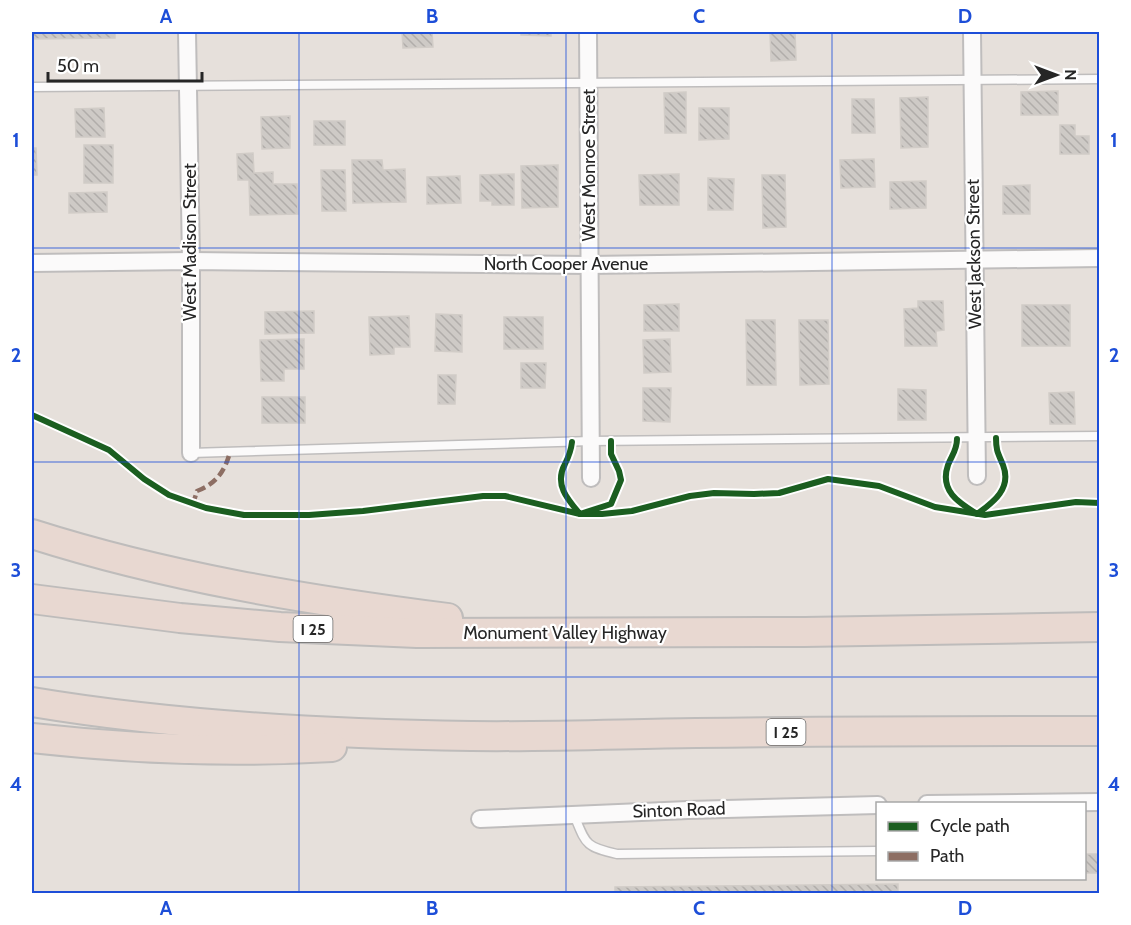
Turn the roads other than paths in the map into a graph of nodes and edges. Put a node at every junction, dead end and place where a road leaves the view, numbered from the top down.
1 (187, 32) edge
2 (588, 32) edge
3 (972, 32) edge
4 (1100, 79) edge
5 (972, 80) junction
6 (188, 84) junction
7 (588, 84) junction
8 (32, 87) edge
9 (1100, 258) edge
10 (973, 259) junction
11 (191, 261) junction
12 (32, 263) edge
13 (589, 265) junction
14 (1100, 436) edge
15 (977, 438) junction
16 (591, 441) junction
17 (190, 453) joint
18 (977, 476) dead end
19 (591, 478) dead end
20 (32, 534) edge
21 (32, 599) edge
22 (1100, 627) edge
23 (597, 633) junction
24 (32, 702) edge
25 (1100, 731) edge
26 (472, 736) junction
27 (32, 738) edge
28 (876, 805) edge
29 (574, 815) junction
30 (480, 819) dead end
31 (876, 851) edge

1 - 6 street, West Madison Street
2 - 7 street, West Monroe Street
3 - 5 street, West Jackson Street
4 - 5 lane
5 - 7 lane
5 - 10 street, West Jackson Street
6 - 7 lane
6 - 8 lane
6 - 11 street, West Madison Street
7 - 13 street, West Monroe Street
9 - 10 street, North Cooper Avenue
10 - 13 street, North Cooper Avenue
10 - 15 street, West Jackson Street
11 - 12 street, North Cooper Avenue
11 - 13 street, North Cooper Avenue
11 - 17 street, West Madison Street
13 - 16 street, West Monroe Street
14 - 15 lane
15 - 16 lane
15 - 18 street, West Jackson Street
16 - 17 lane
16 - 19 street, West Monroe Street
20 - 23 highway
21 - 23 highway, Monument Valley Highway / I 25
22 - 23 highway, Monument Valley Highway / I 25
24 - 26 highway, I 25
25 - 26 highway, I 25
26 - 27 highway
28 - 29 street, Sinton Road
29 - 30 street, Sinton Road
29 - 31 lane

